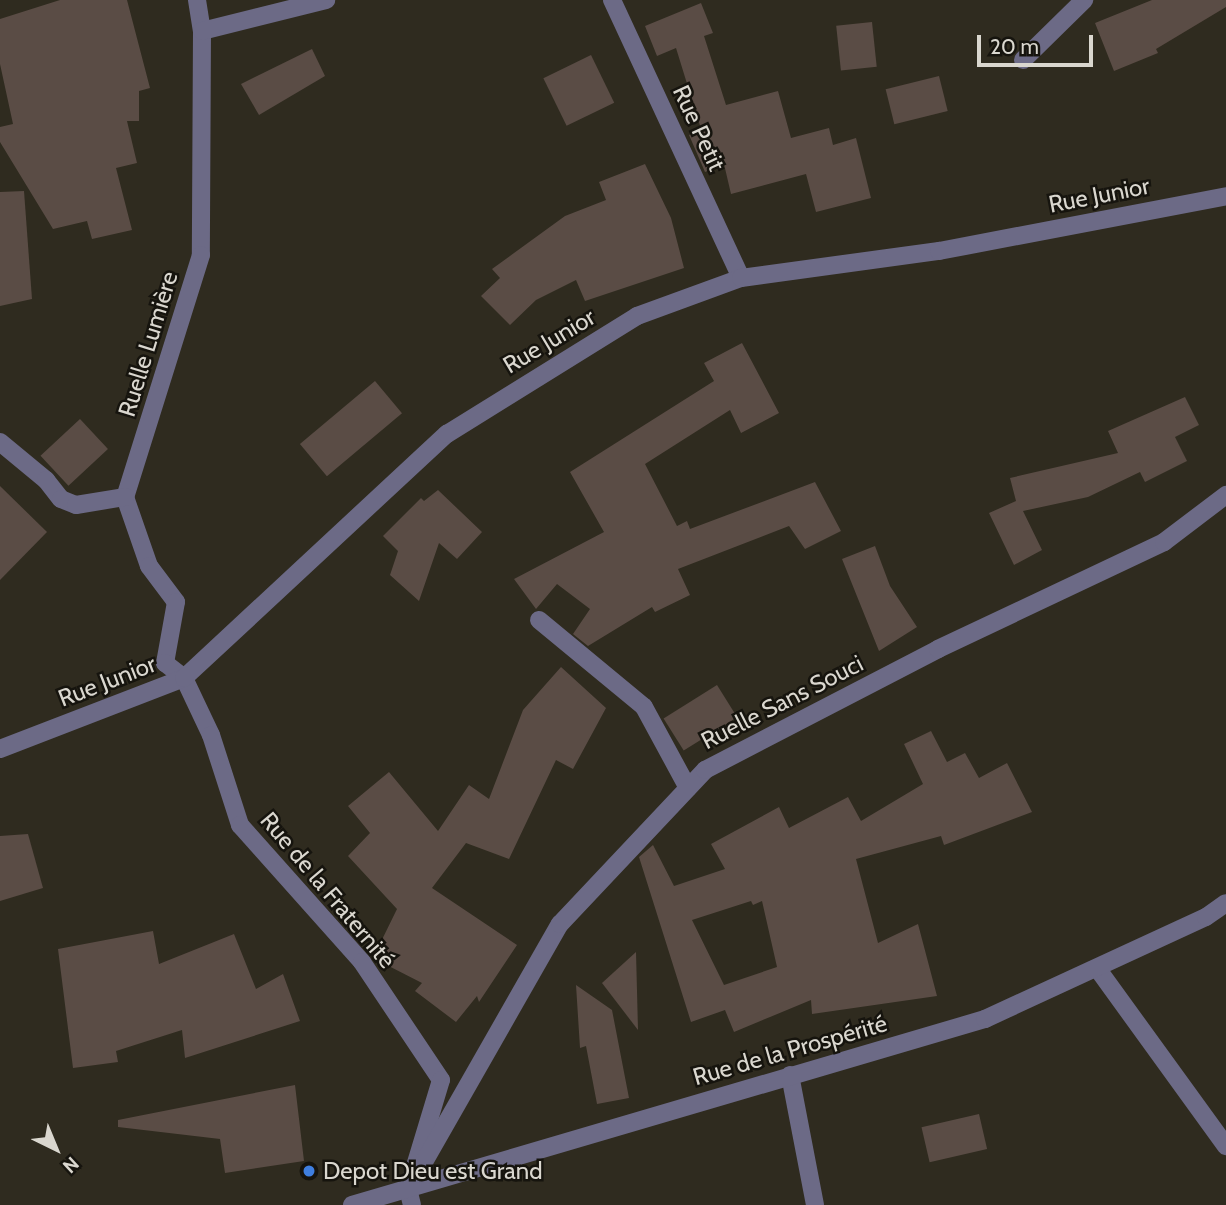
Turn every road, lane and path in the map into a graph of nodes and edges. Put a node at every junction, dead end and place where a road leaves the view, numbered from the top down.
1 (197, 0) edge
2 (326, 0) edge
3 (612, 0) edge
4 (1084, 0) edge
5 (202, 31) junction
6 (1023, 60) dead end
7 (1226, 196) edge
8 (741, 278) junction
9 (0, 442) edge
10 (1226, 495) edge
11 (125, 497) junction
12 (539, 620) dead end
13 (184, 678) junction
14 (0, 749) edge
15 (688, 788) junction
16 (1226, 903) edge
17 (1097, 968) junction
18 (790, 1075) junction
19 (1226, 1146) edge
20 (410, 1197) edge
21 (352, 1205) edge
22 (815, 1205) edge

1 - 5 street, Ruelle Lumière
2 - 5 street
3 - 8 street, Rue Petit
4 - 6 street
5 - 11 street, Ruelle Lumière
7 - 8 street, Rue Junior
8 - 13 street, Rue Junior
9 - 11 street
10 - 15 street, Ruelle Sans Souci
11 - 13 street
12 - 15 street
13 - 14 street, Rue Junior
13 - 20 street, Rue de la Fraternité
15 - 20 street, Ruelle Sans Souci
16 - 17 street, Rue de la Prospérité
17 - 18 street, Rue de la Prospérité
17 - 19 street
18 - 20 street, Rue de la Prospérité
18 - 22 street
20 - 21 street, Rue de la Prospérité

